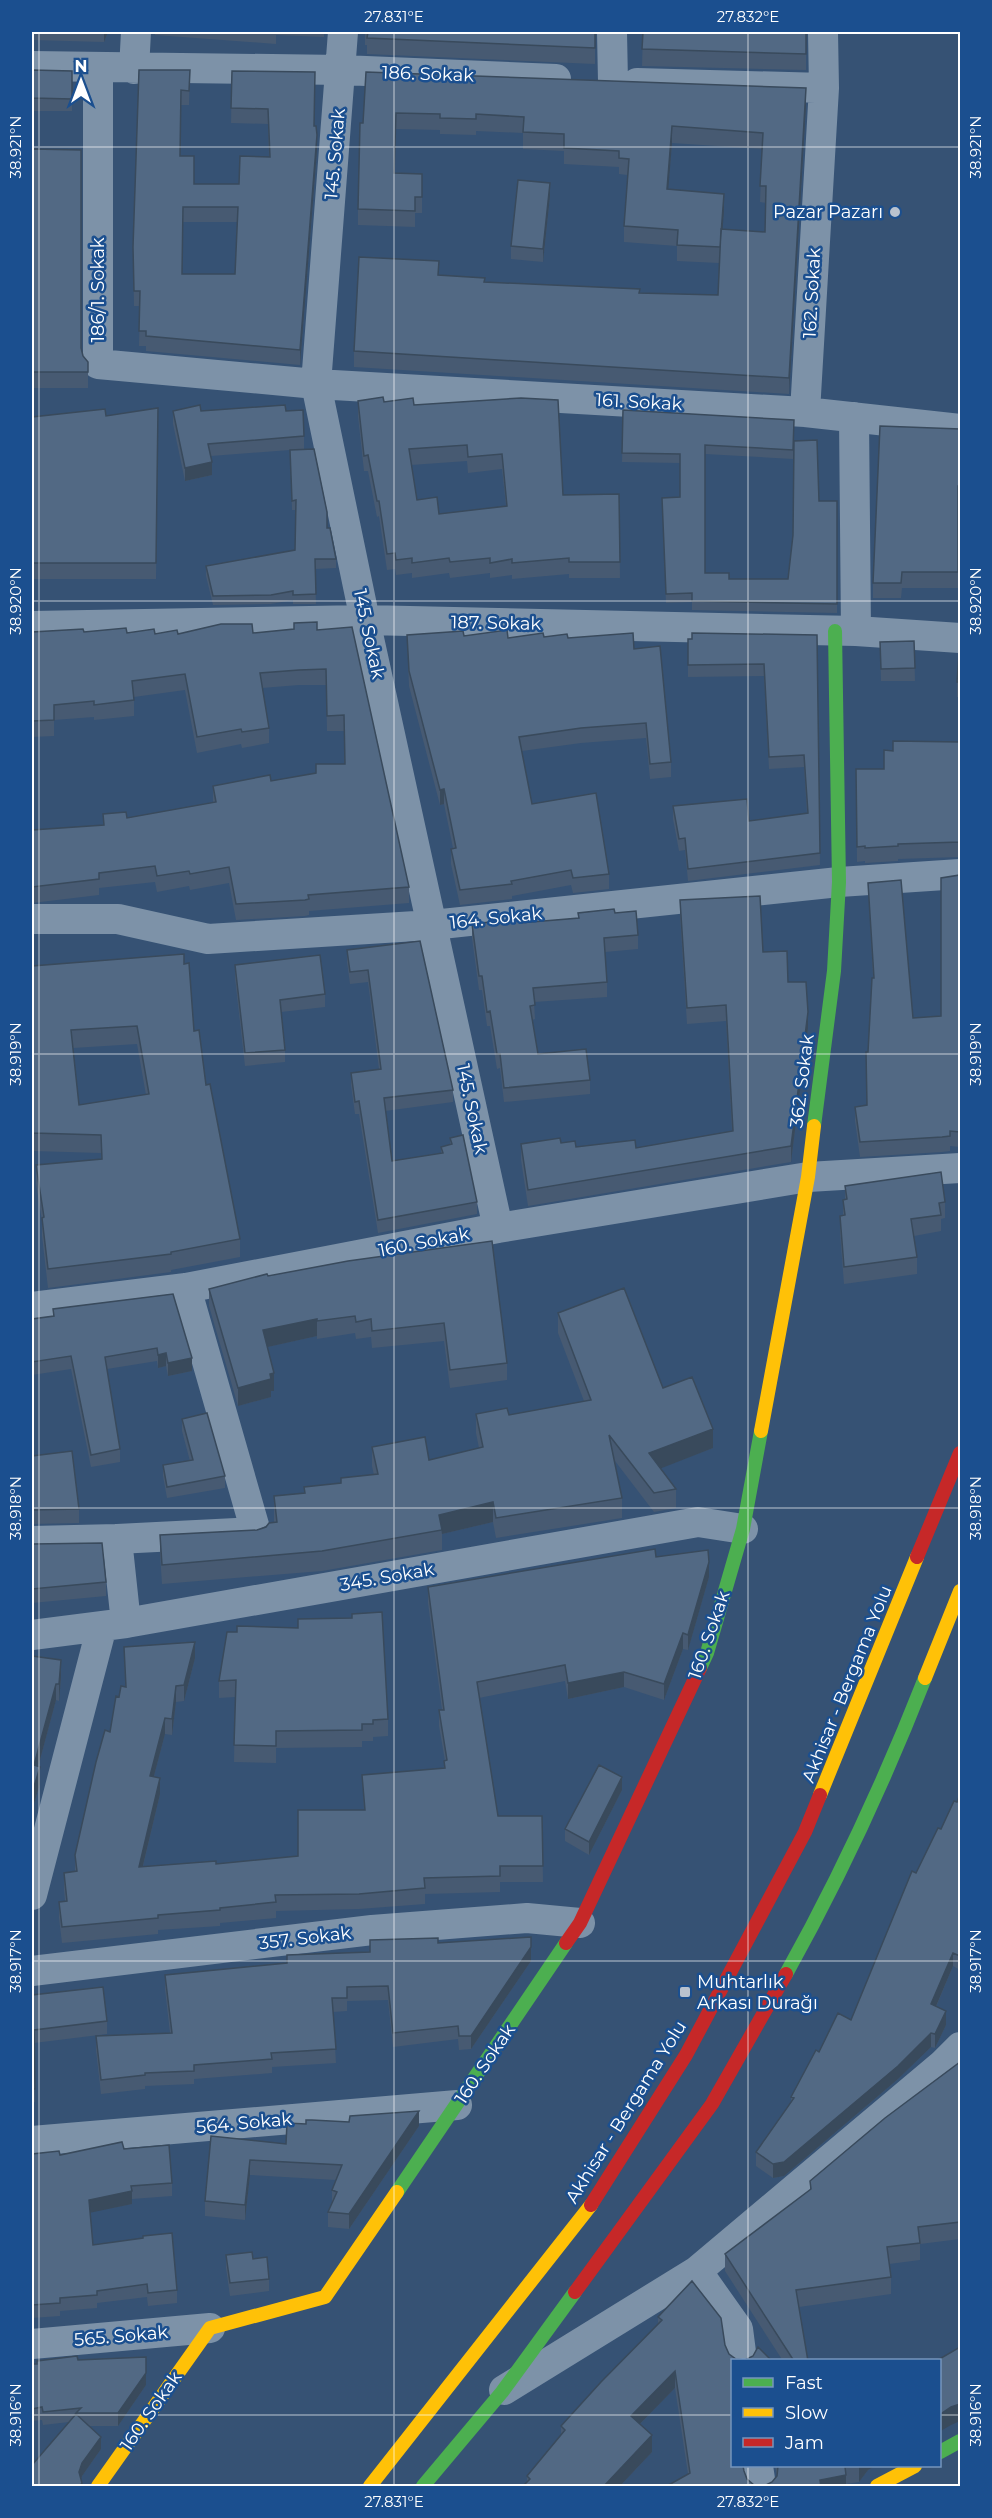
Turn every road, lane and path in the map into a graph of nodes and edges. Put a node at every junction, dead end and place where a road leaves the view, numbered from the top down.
1 (136, 32) edge
2 (343, 32) edge
3 (612, 32) edge
4 (823, 32) edge
5 (32, 66) edge
6 (98, 68) junction
7 (134, 69) junction
8 (342, 70) junction
9 (594, 81) junction
10 (824, 88) junction
11 (316, 384) junction
12 (805, 412) junction
13 (854, 417) junction
14 (960, 429) edge
15 (365, 620) junction
16 (32, 626) edge
17 (846, 631) junction
18 (960, 638) edge
19 (960, 874) edge
20 (839, 882) junction
21 (32, 919) edge
22 (432, 925) junction
23 (960, 1168) edge
24 (808, 1177) junction
25 (498, 1228) junction
26 (186, 1288) junction
27 (32, 1307) edge
28 (960, 1453) edge
29 (743, 1529) junction
30 (117, 1539) junction
31 (32, 1541) edge
32 (960, 1591) edge
33 (114, 1624) junction
34 (32, 1635) edge
35 (32, 1895) edge
36 (580, 1923) junction
37 (32, 1971) edge
38 (960, 2047) edge
39 (457, 2105) junction
40 (32, 2141) edge
41 (697, 2271) junction
42 (210, 2328) junction
43 (32, 2344) edge
44 (742, 2359) edge
45 (502, 2392) junction
46 (960, 2441) edge
47 (941, 2451) edge
48 (758, 2467) edge
49 (913, 2467) edge
50 (98, 2487) edge
51 (370, 2487) edge
52 (423, 2487) edge
53 (761, 2487) edge
54 (877, 2487) edge

1 - 7 street
2 - 8 street, 145. Sokak
3 - 9 street
4 - 10 street, 162. Sokak
5 - 6 street, 186. Sokak
6 - 7 street, 186. Sokak
6 - 11 street, 186/1. Sokak
7 - 8 street, 186. Sokak
8 - 9 street, 186. Sokak
8 - 11 street, 145. Sokak
9 - 10 street, 186. Sokak
10 - 12 street, 162. Sokak
11 - 12 street, 161. Sokak
11 - 15 street, 145. Sokak
12 - 13 street, 161. Sokak
13 - 14 street, 161. Sokak
13 - 17 street
15 - 16 street, 187. Sokak
15 - 17 street, 187. Sokak
15 - 22 street, 145. Sokak
17 - 18 street, 187. Sokak
17 - 20 main road, 362. Sokak
19 - 20 street, 164. Sokak
20 - 22 street, 164. Sokak
20 - 24 main road, 362. Sokak
21 - 22 street, 164. Sokak
22 - 25 street, 145. Sokak
23 - 24 street, 160. Sokak
24 - 25 street, 160. Sokak
24 - 29 main road, 362. Sokak
25 - 26 street, 160. Sokak
26 - 27 street, 160. Sokak
26 - 30 street
28 - 51 main road, Akhisar - Bergama Yolu
29 - 33 street, 345. Sokak
29 - 36 main road, 160. Sokak
30 - 31 street
30 - 33 street
32 - 45 main road
33 - 34 street, 345. Sokak
33 - 35 street
36 - 37 street, 357. Sokak
36 - 39 main road, 160. Sokak
38 - 41 street
39 - 40 street, 564. Sokak
39 - 42 main road, 160. Sokak
41 - 44 street
41 - 45 street
42 - 43 street, 565. Sokak
42 - 50 main road, 160. Sokak
45 - 52 main road
46 - 47 main road
48 - 53 street
49 - 54 main road

